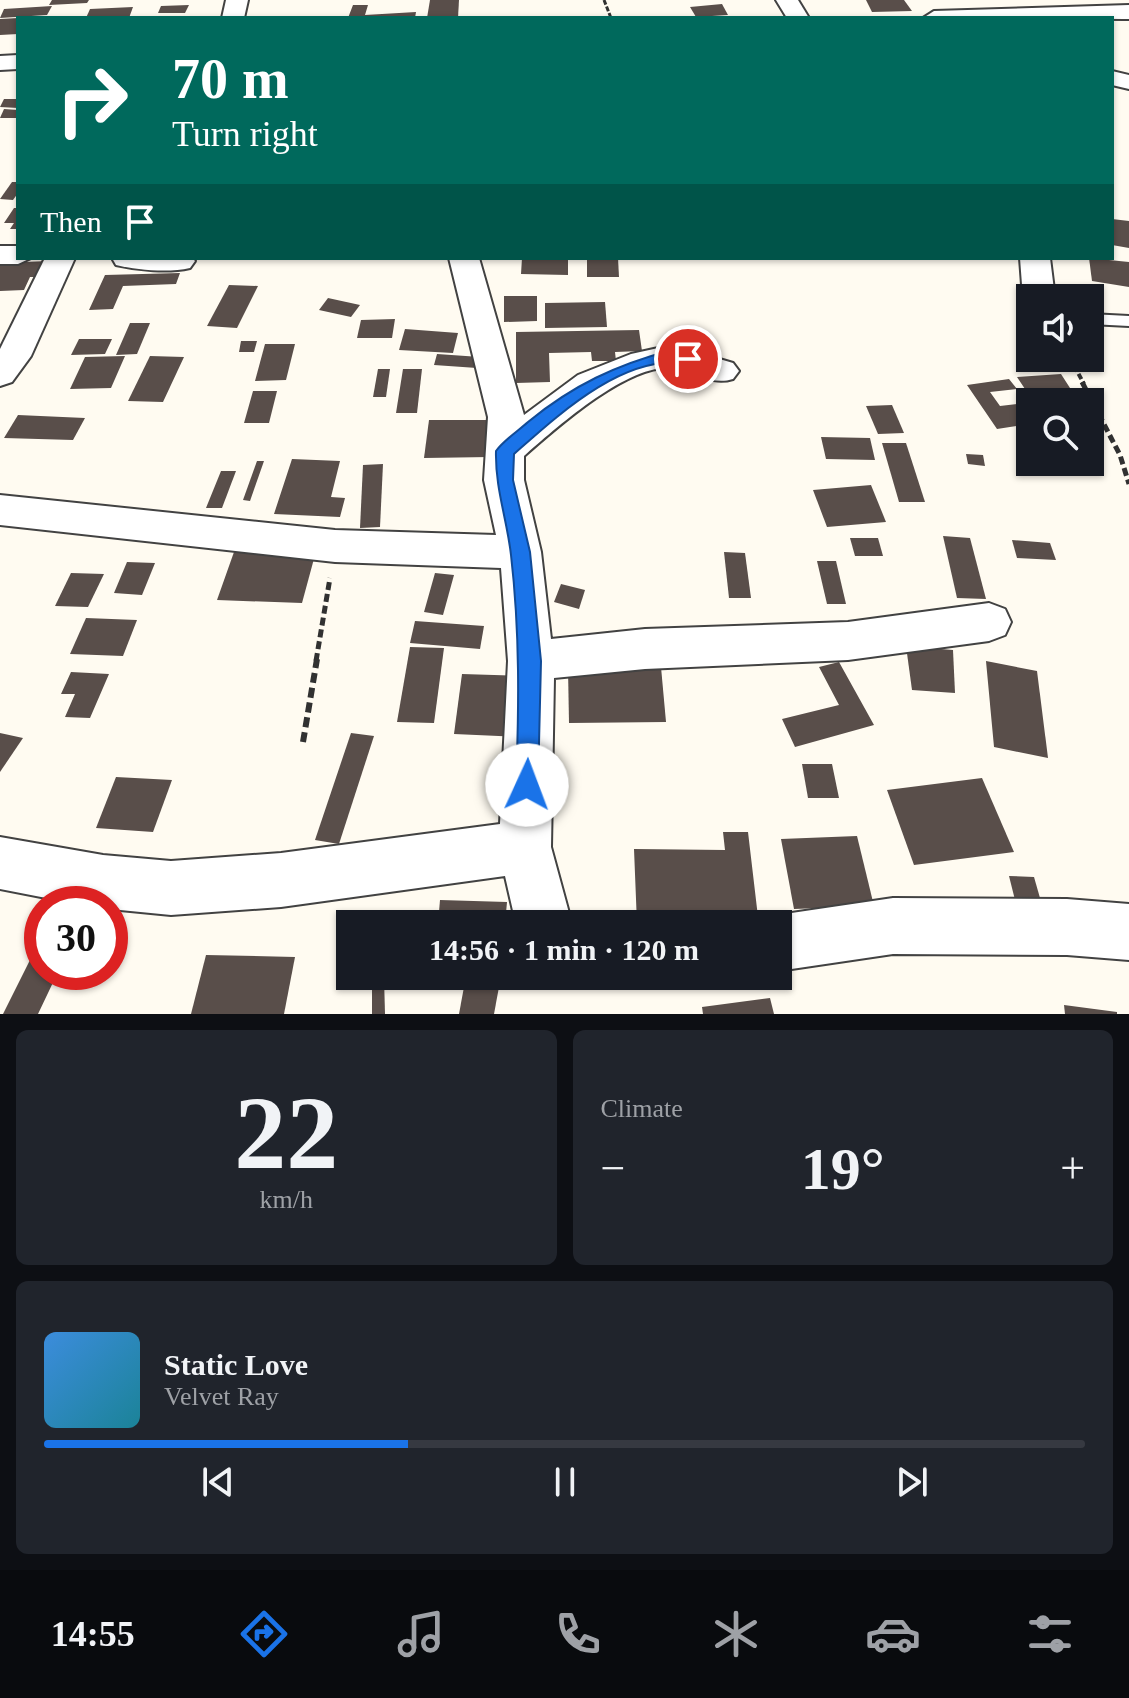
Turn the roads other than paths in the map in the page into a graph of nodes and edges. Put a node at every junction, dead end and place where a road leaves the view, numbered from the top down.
1 (1129, 12) edge
2 (999, 16) edge
3 (59, 260) edge
4 (162, 260) edge
5 (465, 260) edge
6 (1035, 260) edge
7 (179, 261) dead end
8 (1038, 284) edge
9 (1104, 320) edge
10 (1129, 321) edge
11 (721, 371) dead end
12 (0, 374) edge
13 (505, 451) junction
14 (2, 514) edge
15 (520, 552) junction
16 (989, 622) dead end
17 (531, 661) junction
18 (525, 847) junction
19 (0, 863) edge
20 (541, 910) edge
21 (1129, 932) edge
22 (792, 941) edge

1 - 2 street
3 - 12 street
4 - 7 street
5 - 13 street
6 - 8 street
9 - 10 lane
11 - 13 street
13 - 15 street
14 - 15 street
15 - 17 street
16 - 17 street
17 - 18 street
18 - 19 street
18 - 20 street
21 - 22 street

